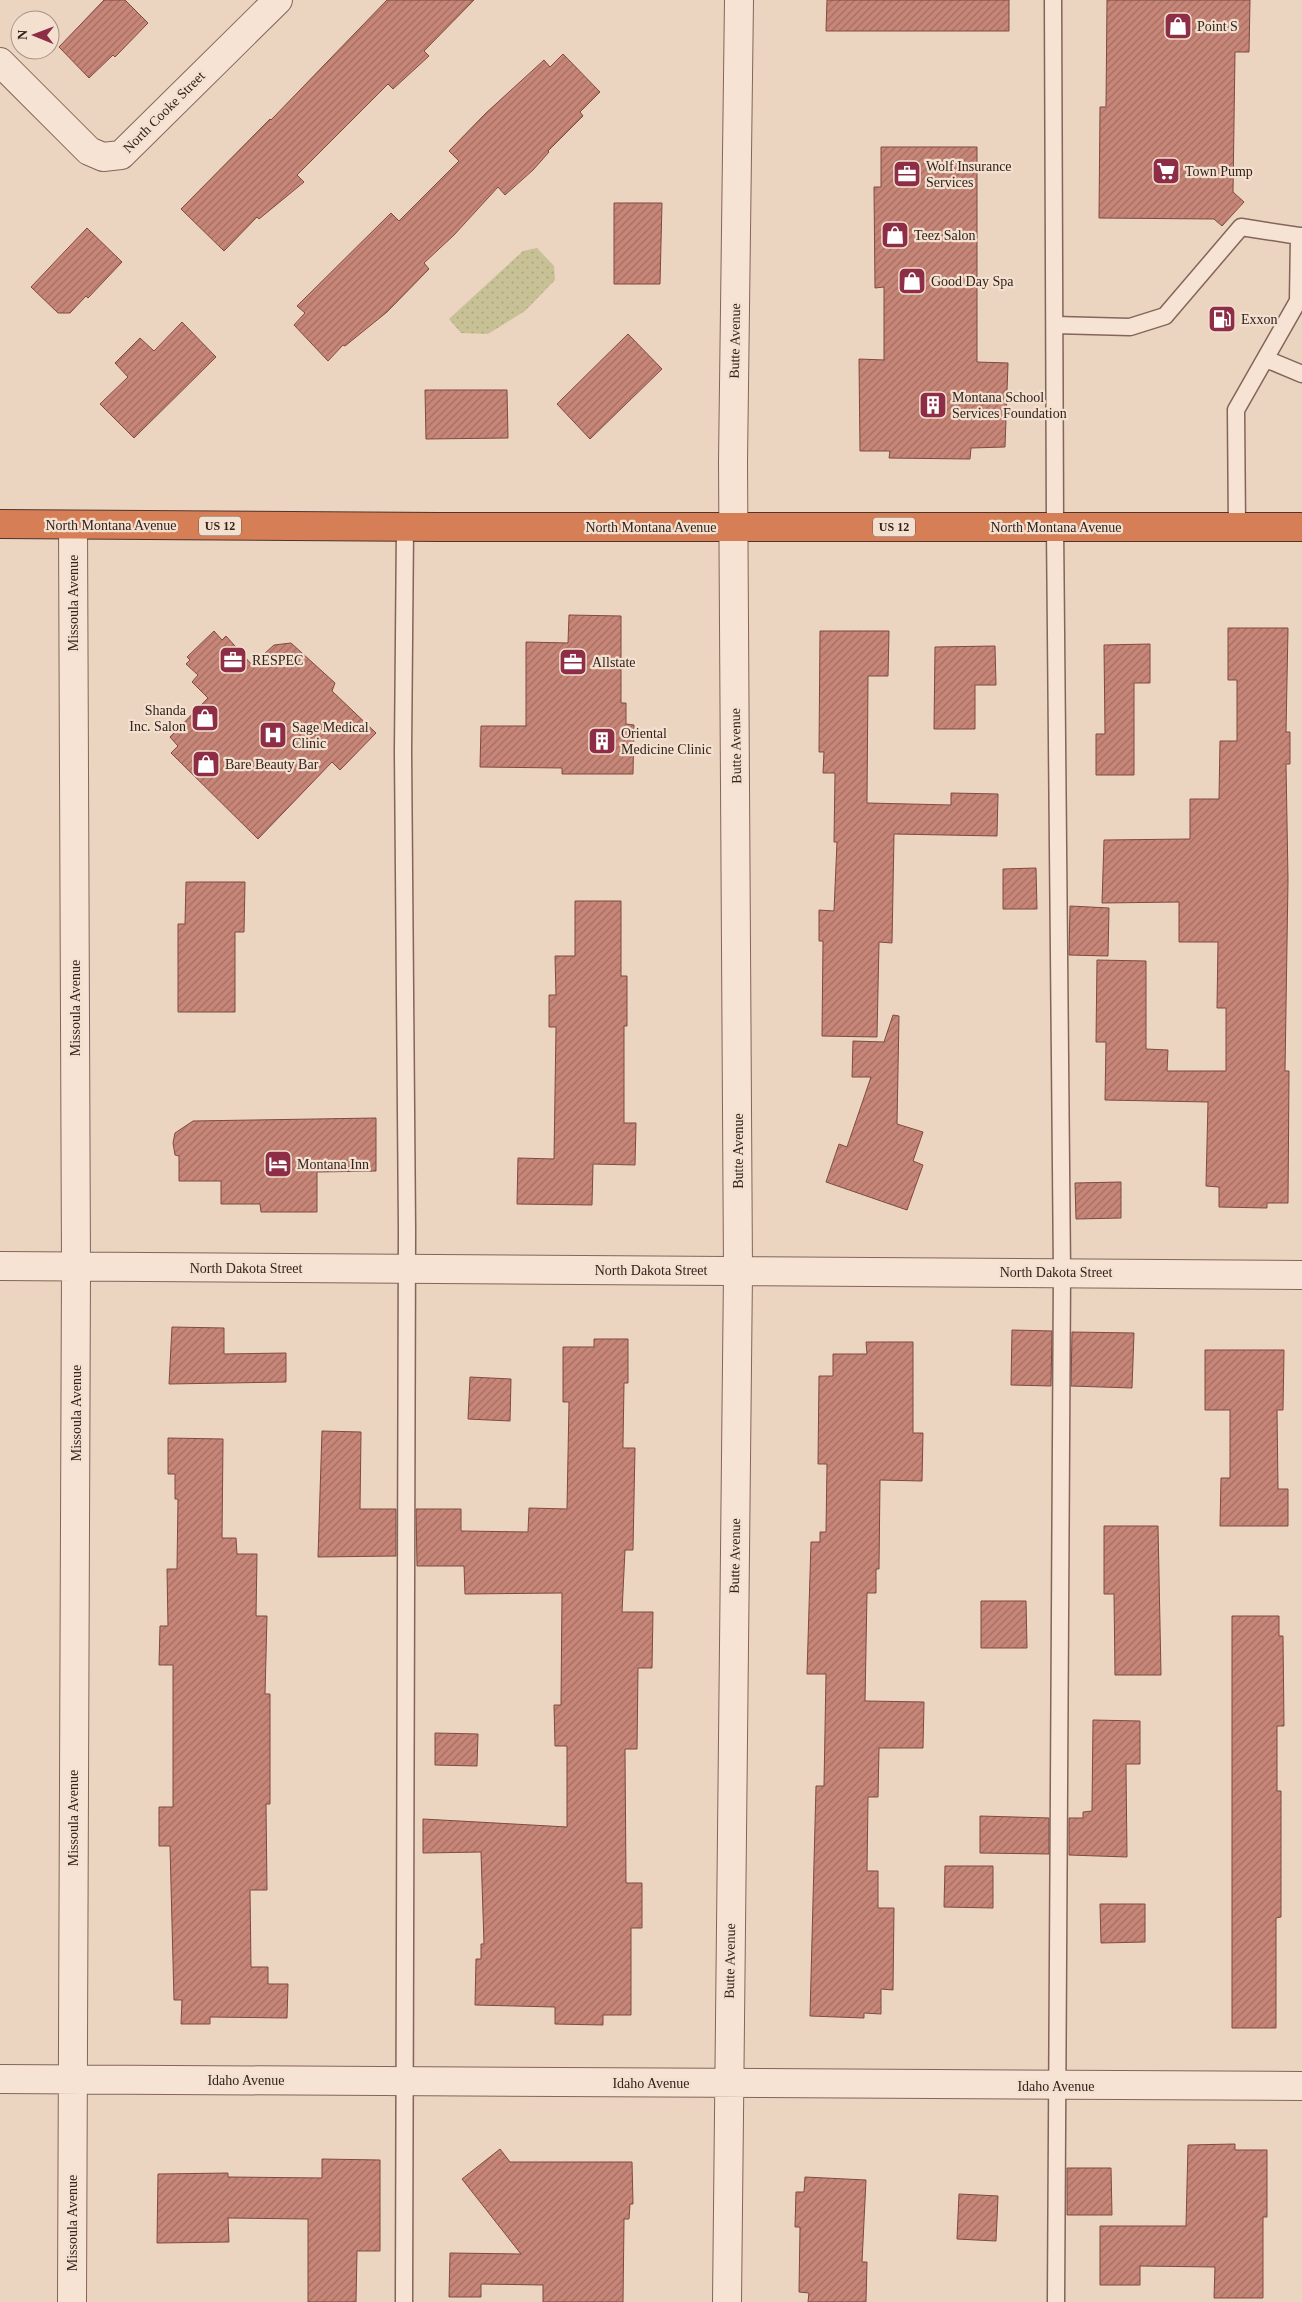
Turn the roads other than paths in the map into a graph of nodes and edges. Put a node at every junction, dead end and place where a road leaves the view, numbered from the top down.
1 (278, 0) edge
2 (739, 0) edge
3 (1053, 0) edge
4 (0, 62) edge
5 (1300, 236) edge
6 (1055, 325) junction
7 (1266, 358) junction
8 (1302, 374) edge
9 (0, 524) edge
10 (73, 525) junction
11 (406, 527) junction
12 (733, 527) junction
13 (1055, 527) junction
14 (1237, 527) junction
15 (1302, 528) edge
16 (0, 1266) edge
17 (76, 1267) junction
18 (407, 1269) junction
19 (738, 1271) junction
20 (1062, 1272) junction
21 (1302, 1274) edge
22 (0, 2079) edge
23 (72, 2079) junction
24 (406, 2081) junction
25 (729, 2084) junction
26 (1057, 2086) junction
27 (1302, 2086) edge
28 (72, 2302) edge
29 (404, 2302) edge
30 (727, 2302) edge
31 (1056, 2302) edge

1 - 4 street, North Cooke Street
2 - 12 street, Butte Avenue
3 - 6 lane
5 - 6 lane
5 - 7 lane
6 - 13 lane
7 - 8 lane
7 - 14 lane
9 - 10 highway, North Montana Avenue / US 12
10 - 11 highway, North Montana Avenue / US 12
10 - 17 street, Missoula Avenue
11 - 12 highway, North Montana Avenue / US 12
11 - 18 lane
12 - 13 highway, North Montana Avenue / US 12
12 - 19 street, Butte Avenue
13 - 14 highway, North Montana Avenue / US 12
13 - 20 lane
14 - 15 highway, North Montana Avenue / US 12
16 - 17 street, North Dakota Street
17 - 18 street, North Dakota Street
17 - 23 street, Missoula Avenue
18 - 19 street, North Dakota Street
18 - 24 lane
19 - 20 street, North Dakota Street
19 - 25 street, Butte Avenue
20 - 21 street, North Dakota Street
20 - 26 lane
22 - 23 street, Idaho Avenue
23 - 24 street, Idaho Avenue
23 - 28 street, Missoula Avenue
24 - 25 street, Idaho Avenue
24 - 29 lane
25 - 26 street, Idaho Avenue
25 - 30 street, Butte Avenue
26 - 27 street, Idaho Avenue
26 - 31 lane

